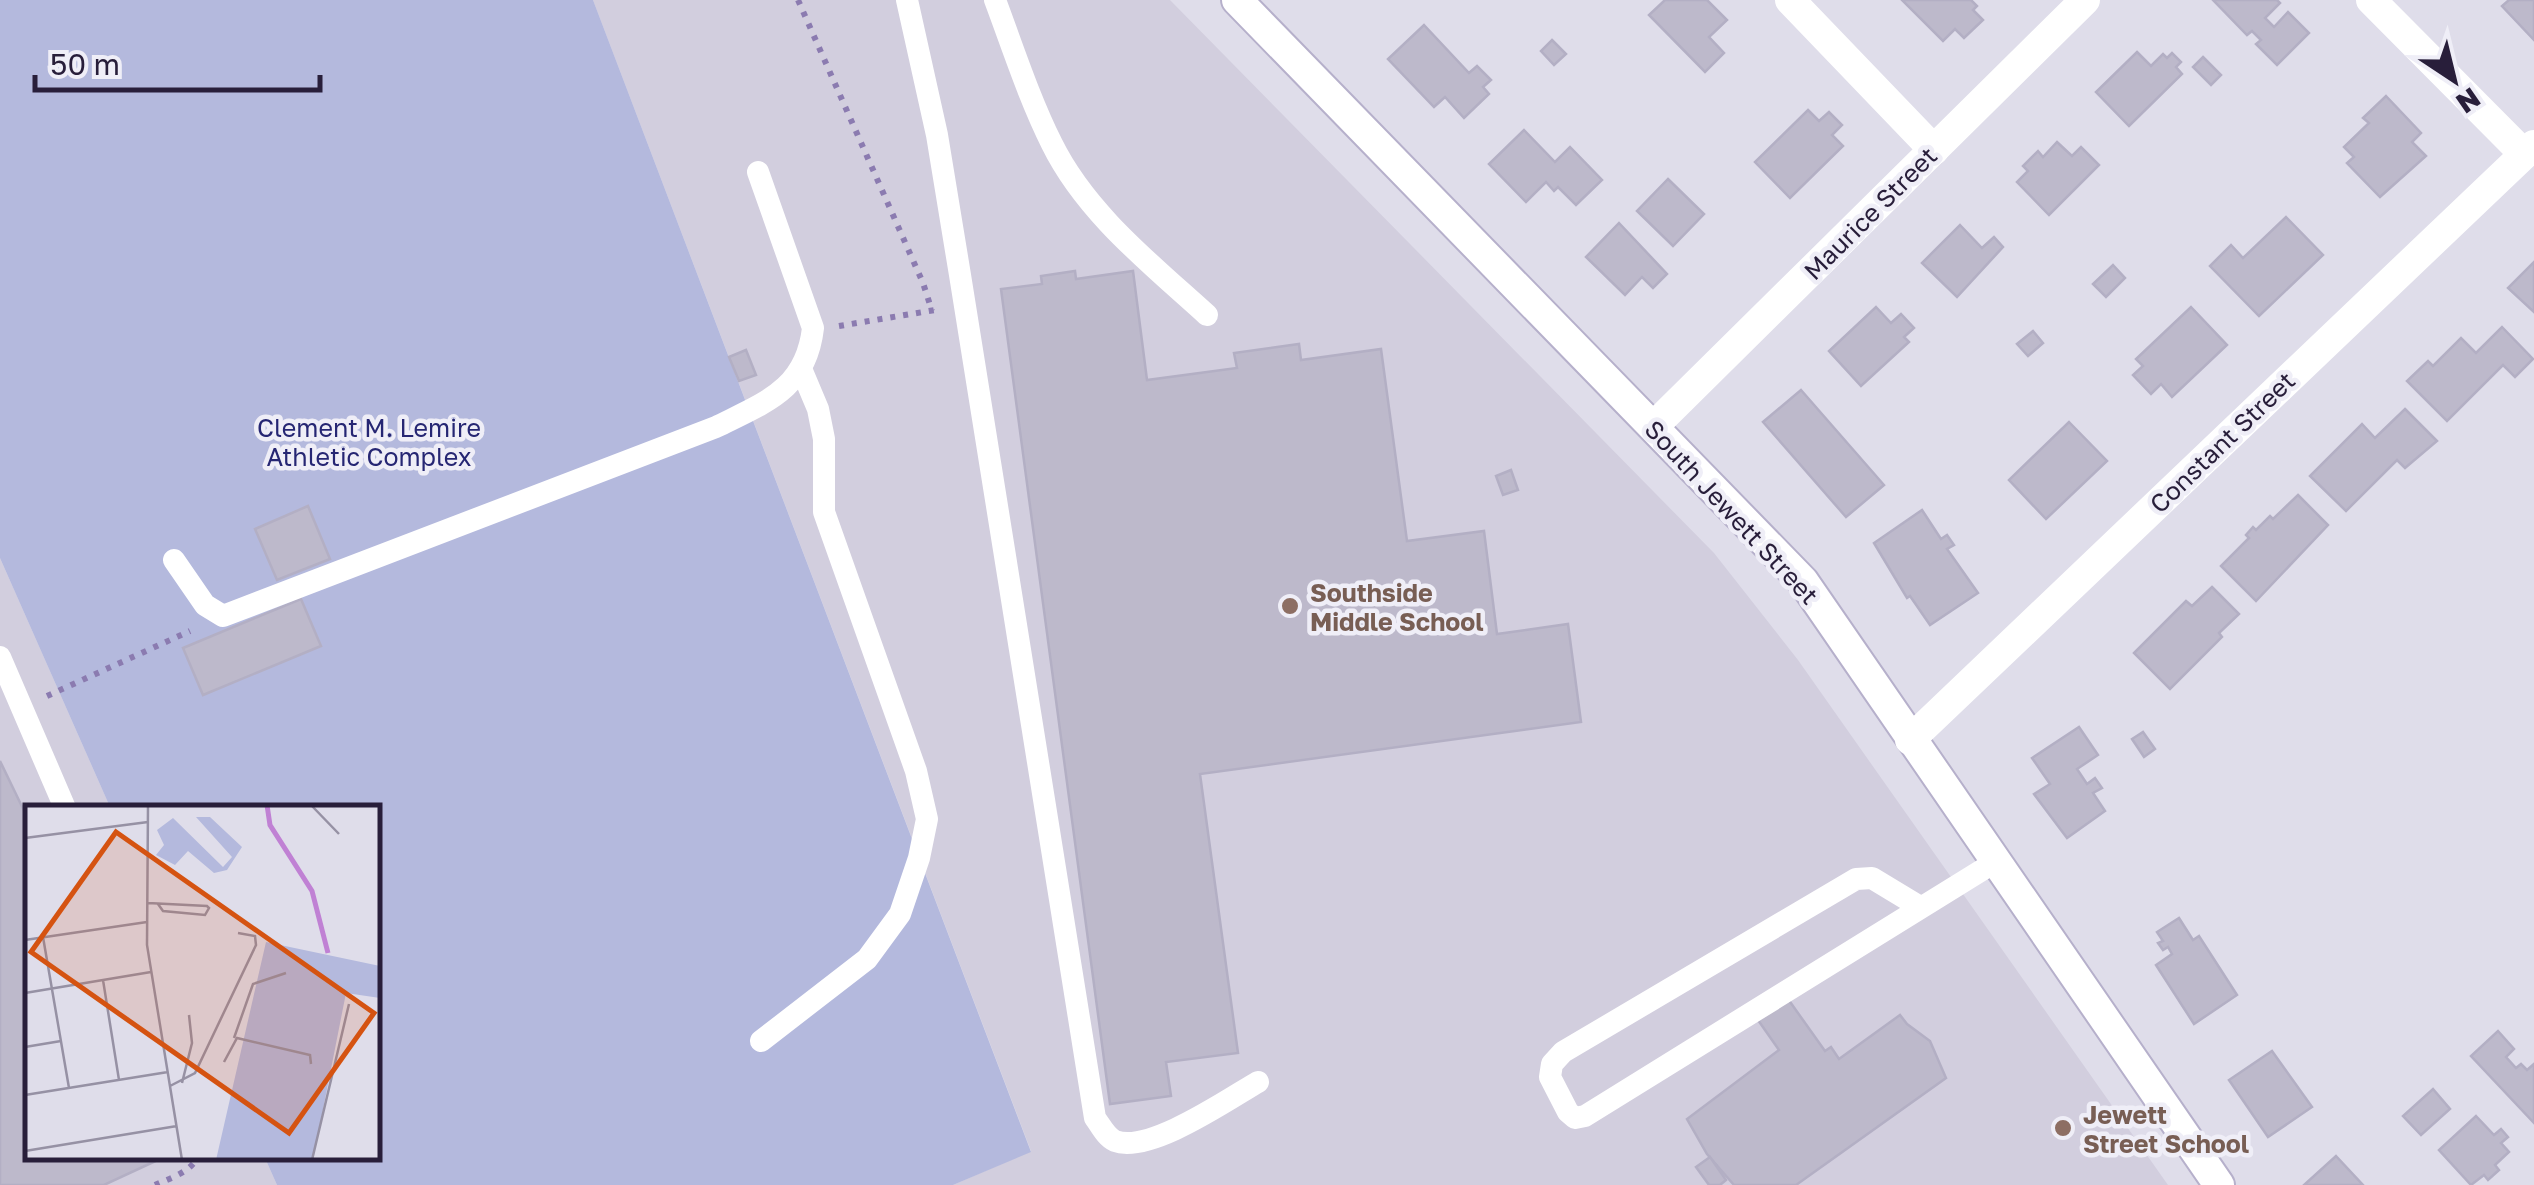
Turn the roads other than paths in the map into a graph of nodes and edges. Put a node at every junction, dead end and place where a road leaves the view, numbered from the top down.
1 (908, 0) edge
2 (995, 0) edge
3 (1237, 0) edge
4 (1790, 0) edge
5 (2085, 0) edge
6 (2371, 0) edge
7 (2529, 149) edge
8 (1934, 150) junction
9 (758, 172) dead end
10 (1206, 315) dead end
11 (802, 371) junction
12 (1654, 426) junction
13 (174, 560) dead end
14 (0, 657) edge
15 (1910, 740) junction
16 (63, 805) edge
17 (1995, 862) junction
18 (1920, 907) junction
19 (762, 1041) dead end
20 (1258, 1082) dead end
21 (2219, 1185) edge

1 - 20 lane
2 - 10 lane
3 - 12 street, South Jewett Street
4 - 8 street
5 - 8 street, Maurice Street
6 - 7 street
7 - 15 street, Constant Street
8 - 12 street, Maurice Street
9 - 11 lane
11 - 13 lane
11 - 19 lane
12 - 15 street, South Jewett Street
14 - 16 lane
15 - 17 street, South Jewett Street
17 - 18 lane
17 - 21 street, South Jewett Street
18 - 18 lane

